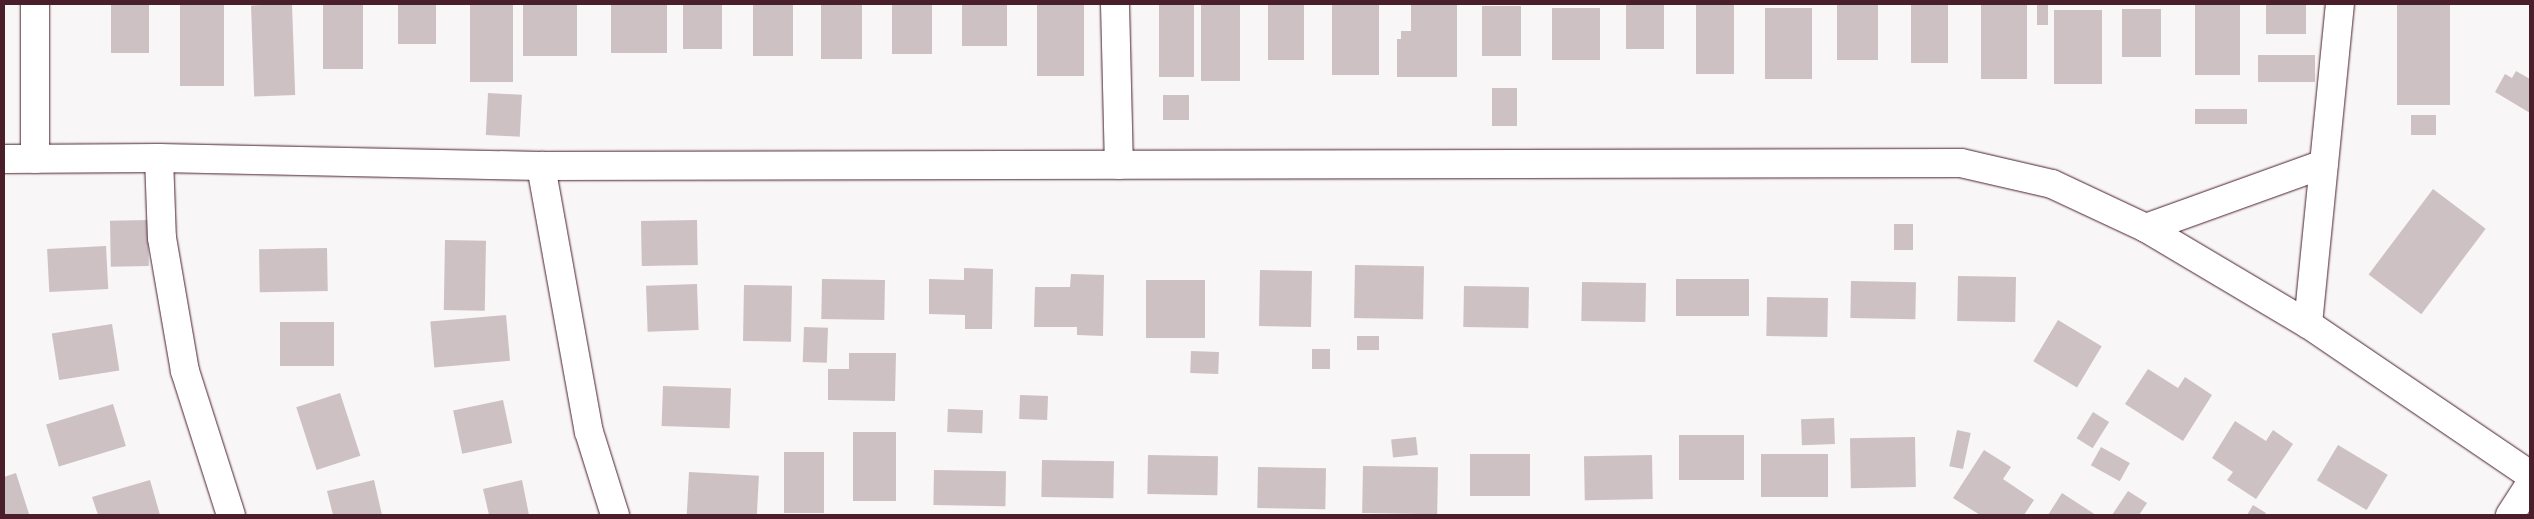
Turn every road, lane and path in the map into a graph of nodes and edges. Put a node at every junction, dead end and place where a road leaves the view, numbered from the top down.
1 (35, 4) edge
2 (1115, 4) edge
3 (2340, 4) edge
4 (159, 158) junction
5 (4, 159) edge
6 (35, 159) junction
7 (2324, 164) junction
8 (1119, 165) junction
9 (541, 166) junction
10 (2146, 228) junction
11 (2308, 324) junction
12 (2530, 475) edge
13 (2530, 484) edge
14 (231, 515) edge
15 (615, 515) edge
16 (2510, 515) edge

1 - 6 street
2 - 8 street
3 - 7 street
4 - 6 street
4 - 9 street
4 - 14 street
5 - 6 street
7 - 10 street
7 - 11 street
8 - 9 street
8 - 10 street
9 - 15 street
10 - 11 street
11 - 12 street
13 - 16 street

